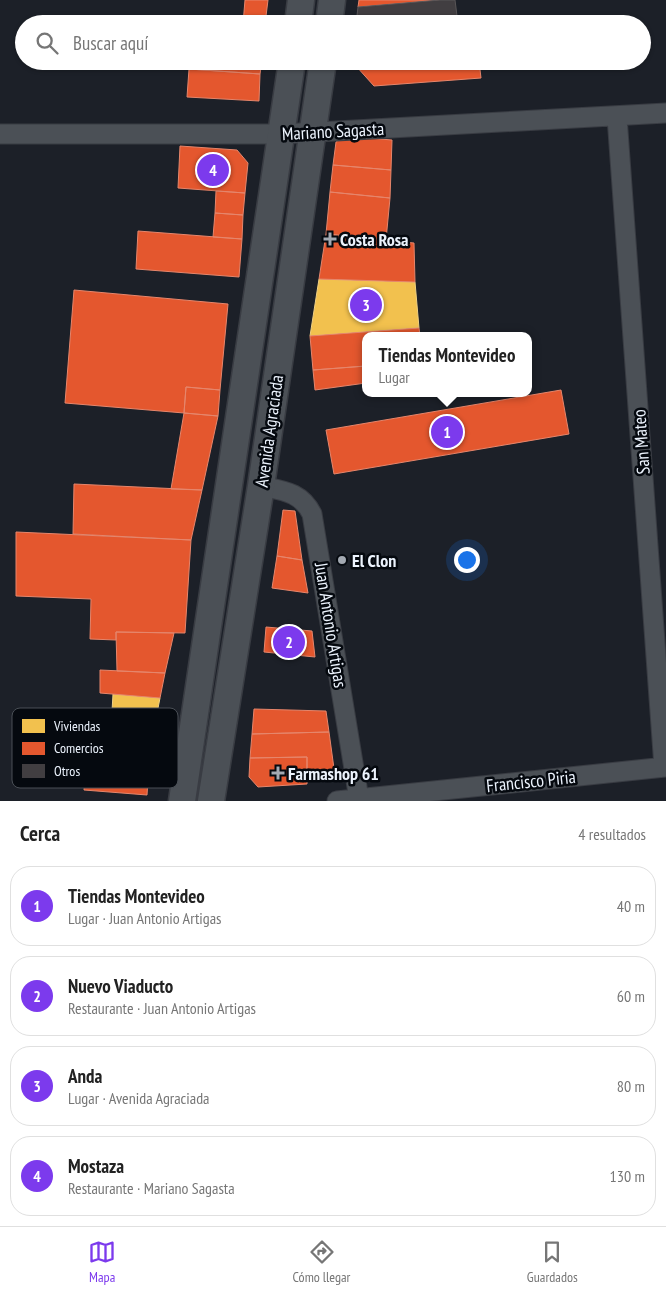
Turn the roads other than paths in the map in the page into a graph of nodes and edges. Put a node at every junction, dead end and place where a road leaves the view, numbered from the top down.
1 (301, 0) edge
2 (332, 0) edge
3 (299, 15) edge
4 (330, 15) edge
5 (291, 70) edge
6 (322, 70) edge
7 (666, 113) edge
8 (617, 117) junction
9 (312, 132) junction
10 (0, 134) edge
11 (281, 134) junction
12 (261, 486) junction
13 (665, 767) edge
14 (359, 799) junction
15 (182, 801) edge
16 (211, 801) edge
17 (337, 801) edge

1 - 3 main road
2 - 4 main road
5 - 11 main road, Avenida Agraciada
6 - 9 main road, Avenida Agraciada
7 - 8 street, Mariano Sagasta
8 - 9 street, Mariano Sagasta
8 - 13 street, San Mateo
9 - 11 street, Mariano Sagasta
9 - 12 main road, Avenida Agraciada
10 - 11 street, Mariano Sagasta
11 - 15 main road, Avenida Agraciada
12 - 14 street, Juan Antonio Artigas
12 - 16 main road, Avenida Agraciada
13 - 14 street, Francisco Piria
14 - 17 street, Francisco Piria

